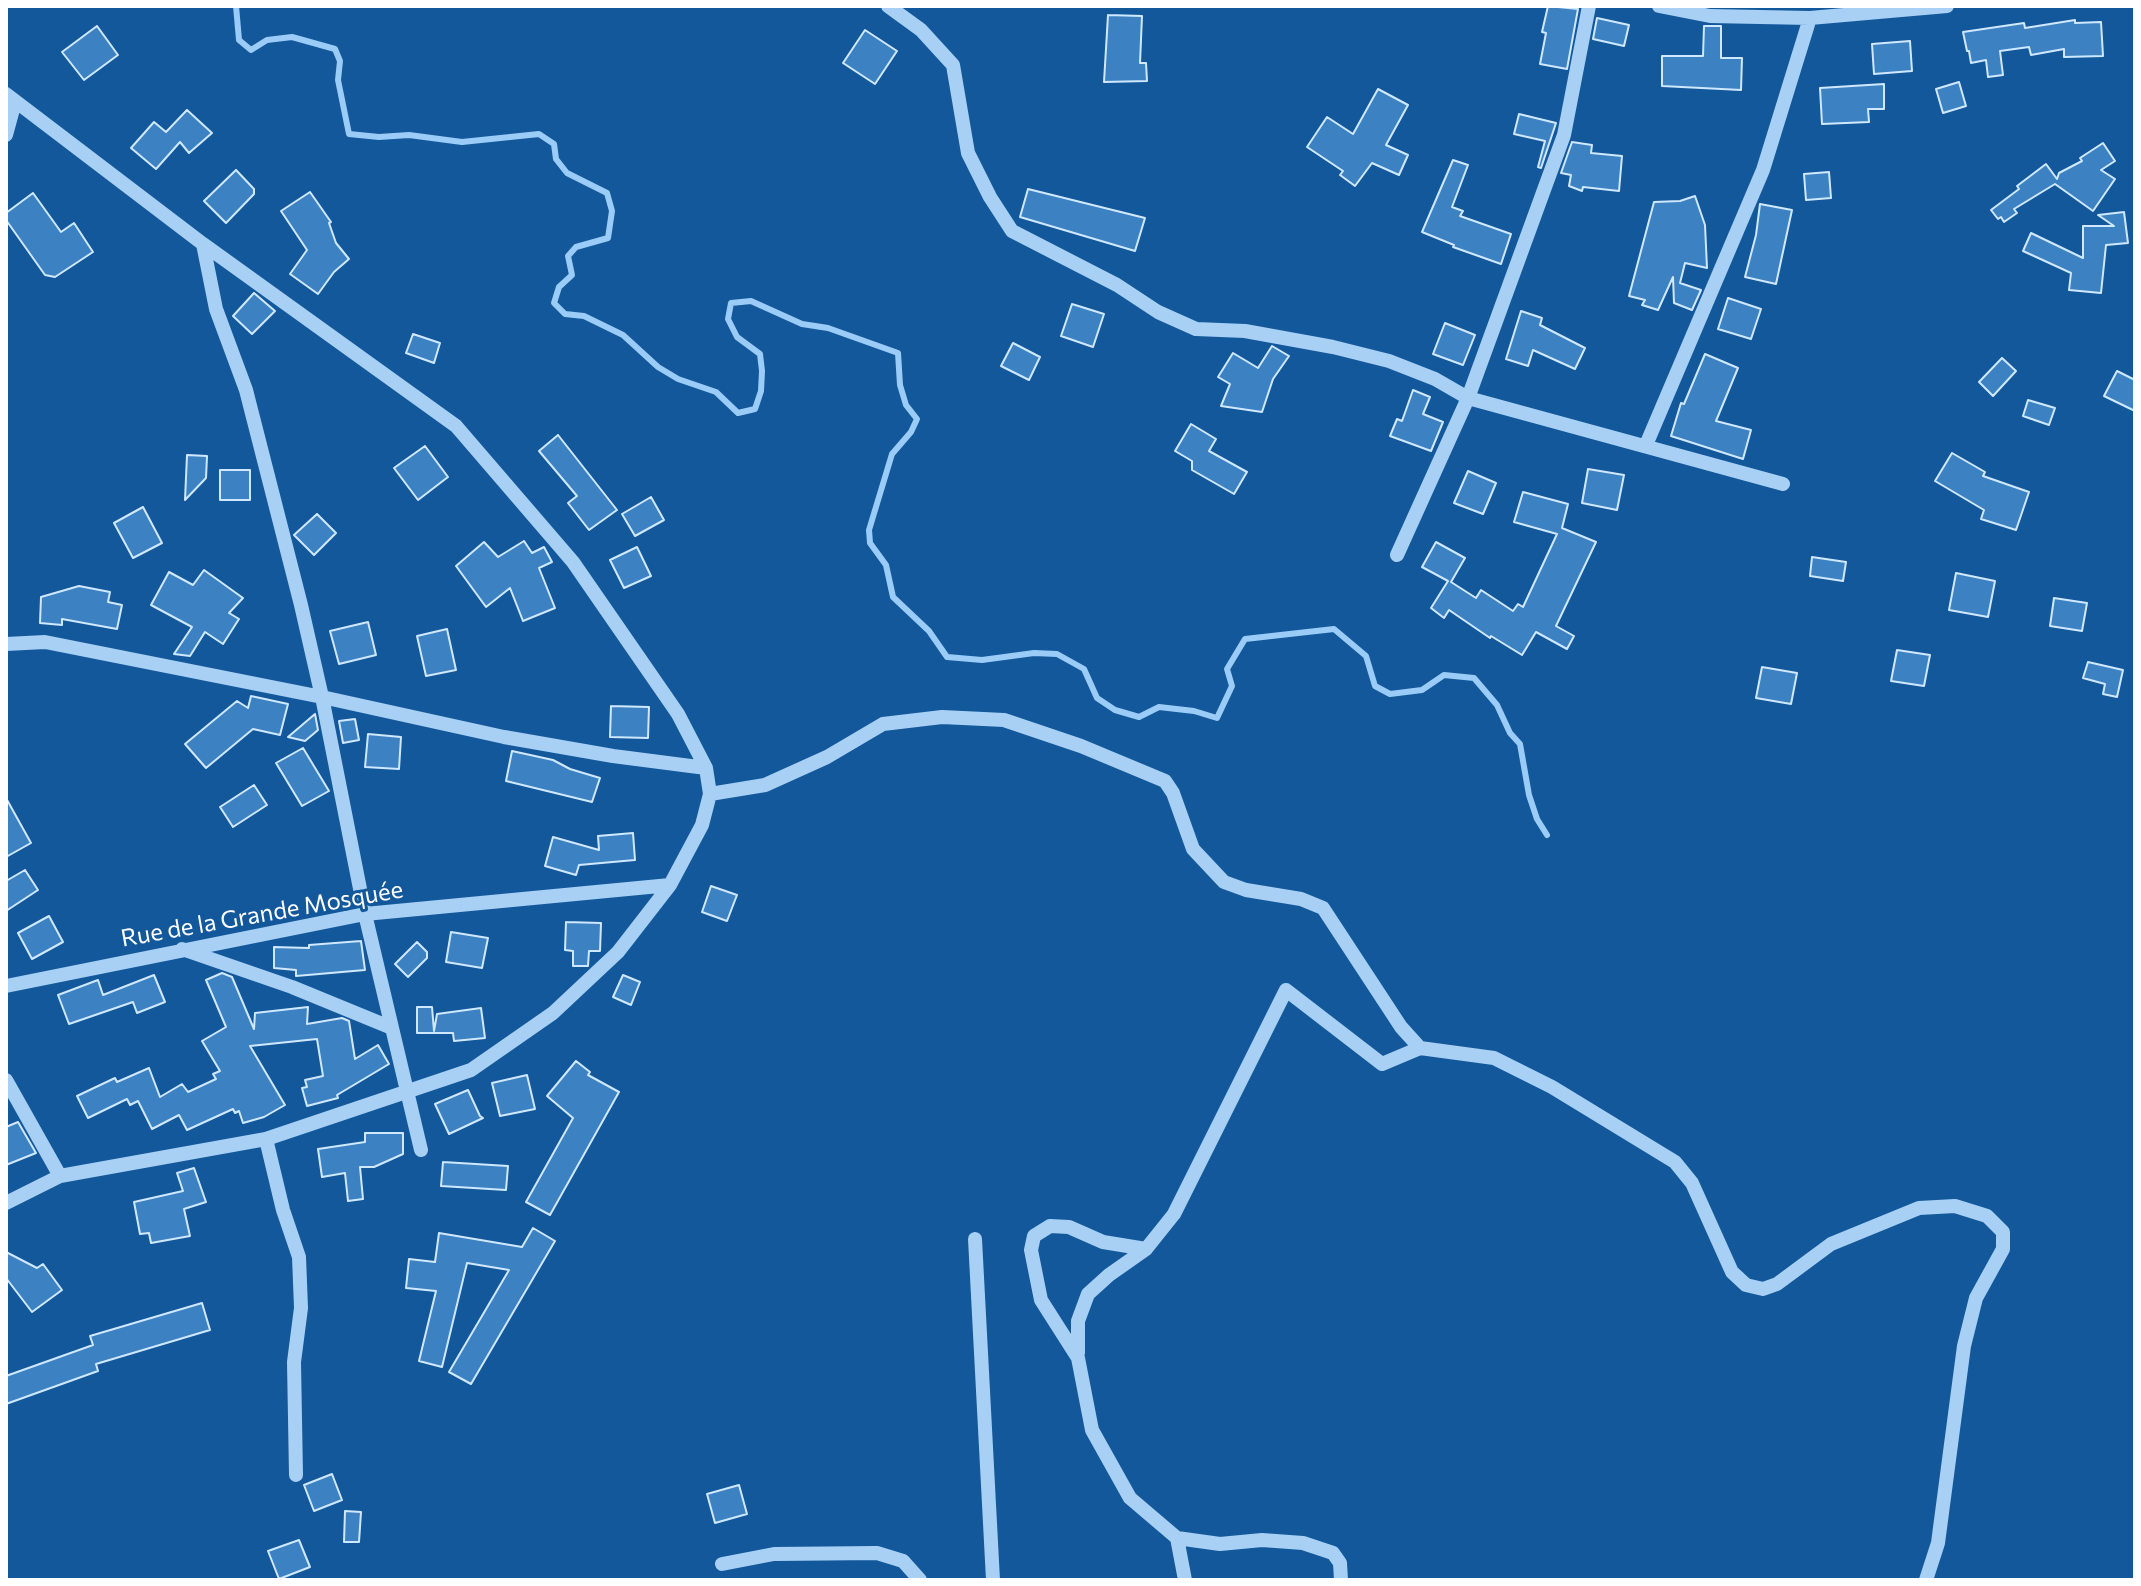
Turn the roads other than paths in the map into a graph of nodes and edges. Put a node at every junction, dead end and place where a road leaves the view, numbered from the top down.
1 (888, 6) edge
2 (1589, 6) edge
3 (1659, 6) edge
4 (1947, 6) edge
5 (1920, 8) edge
6 (1810, 18) junction
7 (11, 98) edge
8 (6, 135) edge
9 (203, 244) junction
10 (1468, 398) junction
11 (1646, 445) junction
12 (1783, 484) dead end
13 (1397, 555) dead end
14 (6, 644) edge
15 (322, 697) junction
16 (706, 768) junction
17 (710, 794) junction
18 (670, 885) junction
19 (365, 914) junction
20 (182, 949) junction
21 (6, 986) edge
22 (392, 1028) junction
23 (1420, 1048) junction
24 (6, 1080) edge
25 (407, 1090) junction
26 (266, 1139) junction
27 (421, 1150) dead end
28 (60, 1176) junction
29 (6, 1203) edge
30 (975, 1239) dead end
31 (1146, 1249) junction
32 (1078, 1358) junction
33 (296, 1475) dead end
34 (1177, 1538) junction
35 (722, 1564) dead end
36 (920, 1580) edge
37 (993, 1580) edge
38 (1185, 1580) edge
39 (1341, 1580) edge
40 (1926, 1580) edge

1 - 10 street
2 - 10 street
3 - 6 street
4 - 5 street
5 - 6 street
6 - 11 street
7 - 8 street
7 - 9 street
9 - 15 street
9 - 16 street
10 - 11 street
10 - 13 street
11 - 12 street
14 - 15 street
15 - 16 street
15 - 19 street
16 - 17 street
17 - 18 street
17 - 23 street
18 - 19 street, Rue de la Grande Mosquée
18 - 25 street
19 - 20 street, Rue de la Grande Mosquée
19 - 22 street
20 - 21 street, Rue de la Grande Mosquée
20 - 22 street
22 - 25 street
23 - 31 street
23 - 40 street
24 - 28 street
25 - 26 street
25 - 27 street
26 - 28 street
26 - 33 street
28 - 29 street
30 - 37 street
31 - 32 street
31 - 32 street
32 - 34 street
34 - 38 street
34 - 39 street
35 - 36 street

